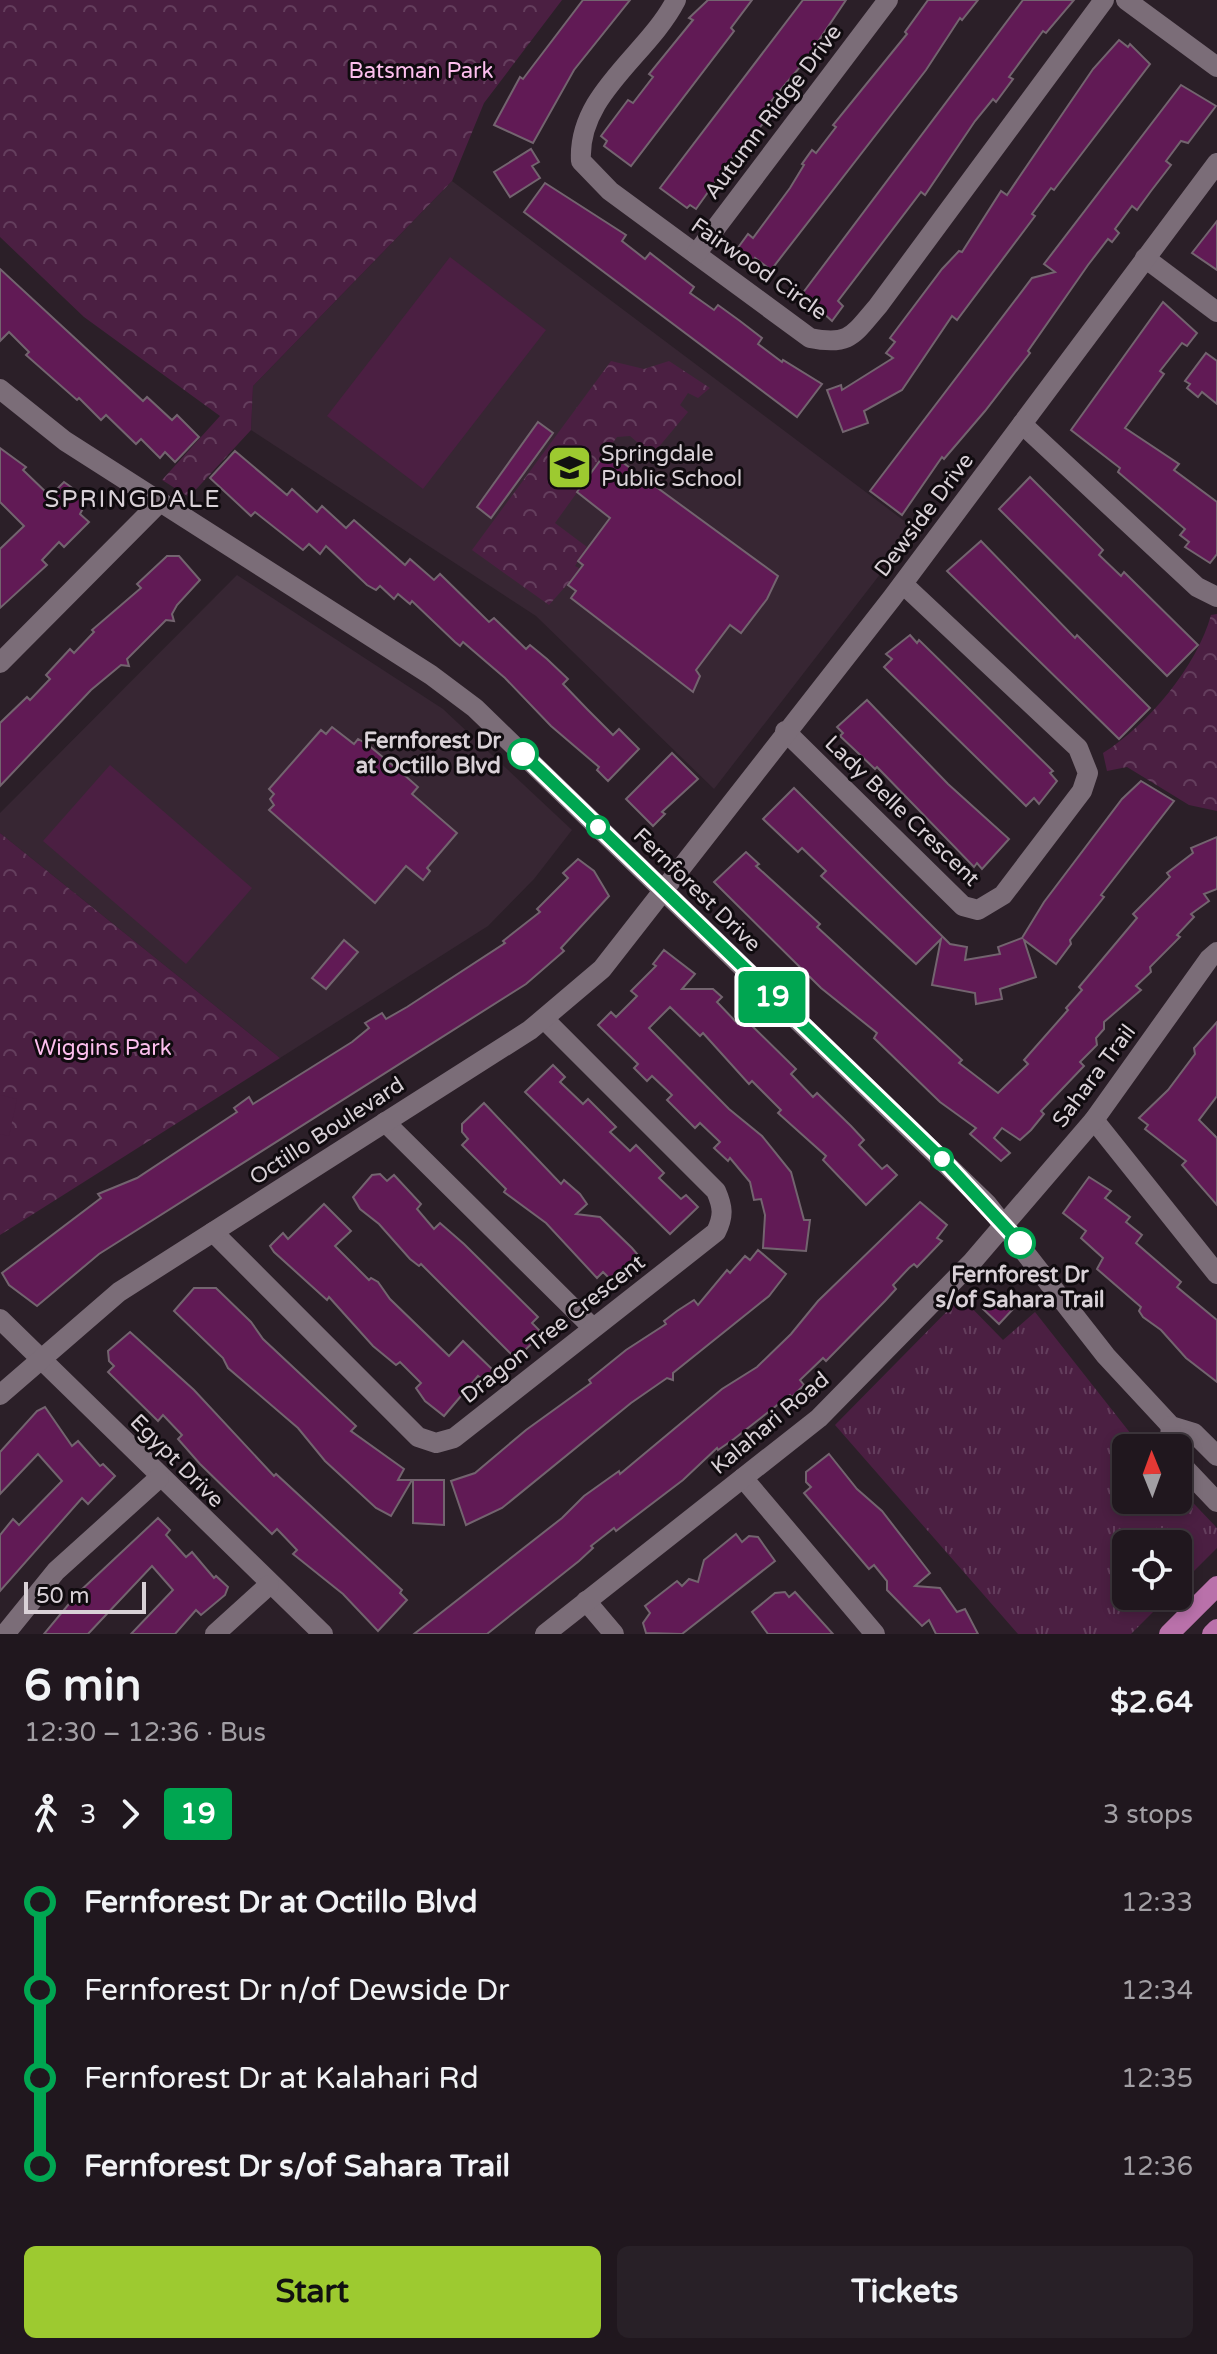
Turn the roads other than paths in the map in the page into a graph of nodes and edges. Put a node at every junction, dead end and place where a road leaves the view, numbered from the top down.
1 (676, 0) edge
2 (888, 0) edge
3 (1104, 0) edge
4 (1126, 0) edge
5 (1217, 67) edge
6 (1217, 163) edge
7 (696, 254) junction
8 (1145, 258) junction
9 (1217, 312) edge
10 (0, 389) edge
11 (1022, 424) junction
12 (160, 502) junction
13 (903, 584) junction
14 (1217, 597) edge
15 (0, 663) edge
16 (785, 731) junction
17 (663, 891) junction
18 (1217, 952) edge
19 (545, 1020) junction
20 (1094, 1120) junction
21 (385, 1122) junction
22 (1004, 1224) junction
23 (213, 1232) junction
24 (1217, 1274) edge
25 (0, 1319) edge
26 (592, 1327) junction
27 (40, 1359) junction
28 (0, 1395) edge
29 (1171, 1426) junction
30 (1170, 1434) edge
31 (1217, 1456) edge
32 (1192, 1476) edge
33 (159, 1478) junction
34 (743, 1478) junction
35 (1217, 1502) edge
36 (269, 1585) junction
37 (1217, 1586) edge
38 (586, 1601) junction
39 (1217, 1629) edge
40 (5, 1634) edge
41 (215, 1634) edge
42 (323, 1634) edge
43 (545, 1634) edge
44 (614, 1634) edge
45 (875, 1634) edge
46 (1169, 1634) edge
47 (1212, 1634) edge

1 - 7 street, Fairwood Circle
2 - 7 street, Autumn Ridge Drive
3 - 7 street, Fairwood Circle
4 - 5 street
6 - 8 street, Dewside Drive
8 - 9 street
8 - 11 street, Dewside Drive
10 - 12 street, Fernforest Drive
11 - 13 street, Dewside Drive
11 - 14 street
12 - 15 street
12 - 17 street, Fernforest Drive
13 - 16 street, Dewside Drive
13 - 16 street, Lady Belle Crescent
16 - 17 street, Dewside Drive
17 - 19 street, Octillo Boulevard
17 - 22 street, Fernforest Drive
18 - 20 street, Sahara Trail
19 - 21 street, Octillo Boulevard
19 - 26 street, Dragon Tree Crescent
20 - 22 street, Sahara Trail
20 - 24 street
21 - 23 street, Octillo Boulevard
21 - 26 street
22 - 29 street, Fernforest Drive
22 - 34 street, Kalahari Road
23 - 26 street, Dragon Tree Crescent
23 - 27 street, Octillo Boulevard
25 - 27 street, Egypt Drive
27 - 28 street, Octillo Boulevard
27 - 33 street, Egypt Drive
29 - 30 street
29 - 31 street, Fernforest Drive
32 - 35 street
33 - 36 street, Egypt Drive
33 - 40 street
34 - 38 street, Kalahari Road
34 - 45 street
36 - 41 street
36 - 42 street, Egypt Drive
37 - 46 main road
38 - 43 street, Kalahari Road
38 - 44 street
39 - 47 main road

